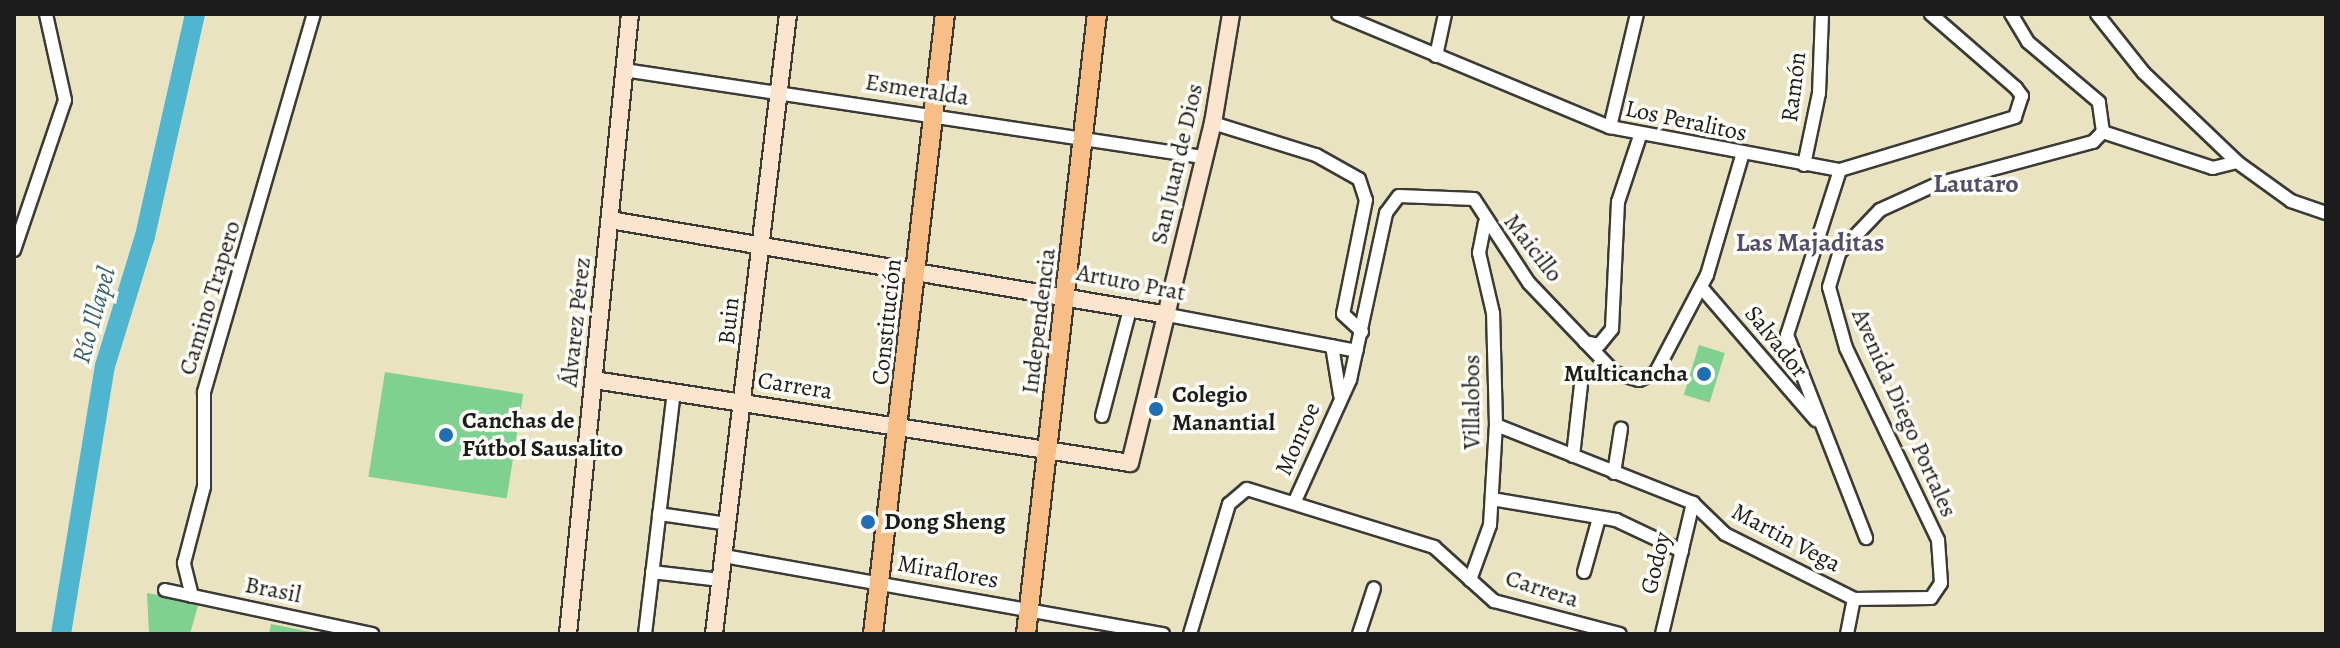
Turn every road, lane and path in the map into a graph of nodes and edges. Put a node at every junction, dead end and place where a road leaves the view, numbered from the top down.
1 (46, 14) edge
2 (314, 14) edge
3 (630, 14) edge
4 (788, 14) edge
5 (945, 14) edge
6 (1097, 14) edge
7 (1231, 14) edge
8 (1338, 14) edge
9 (1445, 14) edge
10 (1637, 14) edge
11 (1822, 14) edge
12 (1931, 14) edge
13 (2011, 14) edge
14 (2097, 14) edge
15 (1436, 56) junction
16 (624, 70) junction
17 (780, 91) junction
18 (934, 114) junction
19 (1213, 123) junction
20 (1610, 127) junction
21 (2103, 132) junction
22 (1640, 136) junction
23 (1085, 138) junction
24 (1742, 156) junction
25 (1203, 157) junction
26 (2237, 162) junction
27 (1804, 165) junction
28 (1840, 170) junction
29 (2326, 213) edge
30 (610, 220) junction
31 (1485, 223) junction
32 (762, 244) junction
33 (14, 250) edge
34 (916, 270) junction
35 (1701, 287) junction
36 (1067, 294) junction
37 (1130, 309) junction
38 (1168, 315) junction
39 (1362, 332) junction
40 (1583, 341) junction
41 (1332, 346) junction
42 (1357, 351) junction
43 (594, 380) junction
44 (1581, 385) dead end
45 (674, 392) junction
46 (1340, 395) junction
47 (744, 402) junction
48 (1102, 416) dead end
49 (1819, 422) junction
50 (1496, 425) junction
51 (899, 427) junction
52 (1621, 429) dead end
53 (1047, 451) junction
54 (1573, 456) junction
55 (1130, 463) joint
56 (1614, 473) junction
57 (1492, 499) junction
58 (1295, 501) junction
59 (1693, 503) junction
60 (659, 514) junction
61 (1599, 518) junction
62 (728, 524) junction
63 (1866, 538) dead end
64 (1682, 551) junction
65 (724, 556) junction
66 (652, 572) junction
67 (1584, 572) dead end
68 (721, 580) junction
69 (1470, 580) junction
70 (880, 582) junction
71 (1374, 588) dead end
72 (165, 590) dead end
73 (192, 596) junction
74 (1931, 598) joint
75 (1854, 599) junction
76 (1030, 610) junction
77 (372, 634) edge
78 (568, 634) edge
79 (645, 634) edge
80 (714, 634) edge
81 (873, 634) edge
82 (1026, 634) edge
83 (1163, 634) edge
84 (1190, 634) edge
85 (1359, 634) edge
86 (1620, 634) edge
87 (1662, 634) edge
88 (1847, 634) edge

1 - 33 street
2 - 73 street, Camino Trapero
3 - 16 street, Álvarez Pérez
4 - 17 street, Buin
5 - 18 main road, Constitución
6 - 23 main road, Independencia
7 - 19 street, San Juan de Dios
8 - 15 street, Los Peralitos
9 - 15 street
10 - 20 street
11 - 27 street, Ramón
12 - 28 street, Los Peralitos
13 - 21 street
14 - 26 street
15 - 20 street, Los Peralitos
16 - 17 street, Esmeralda
16 - 30 street, Álvarez Pérez
17 - 18 street, Esmeralda
17 - 32 street, Buin
18 - 23 street, Esmeralda
18 - 34 main road, Constitución
19 - 25 street, San Juan de Dios
19 - 39 street
20 - 22 street, Los Peralitos
21 - 26 street
21 - 74 street, Avenida Diego Portales
22 - 24 street, Los Peralitos
22 - 40 street
23 - 25 street, Esmeralda
23 - 36 main road, Independencia
24 - 27 street, Los Peralitos
24 - 35 street, Maicillo
25 - 38 street, San Juan de Dios
26 - 29 street
27 - 28 street, Los Peralitos
28 - 49 street, Salvador
30 - 32 street, Arturo Prat
30 - 43 street, Álvarez Pérez
31 - 39 street, Maicillo
31 - 40 street, Maicillo
31 - 50 street, Villalobos
32 - 34 street, Arturo Prat
32 - 47 street, Buin
34 - 36 street, Arturo Prat
34 - 51 main road, Constitución
35 - 40 street, Maicillo
35 - 49 street, Salvador
36 - 37 street, Arturo Prat
36 - 53 main road, Independencia
37 - 38 street, Arturo Prat
37 - 48 street
38 - 41 street, Arturo Prat
38 - 55 street, San Juan de Dios
39 - 42 street, Monroe
41 - 42 street, Arturo Prat
41 - 46 street, Monroe
42 - 46 street, Monroe
43 - 45 street, Carrera
43 - 78 street, Álvarez Pérez
44 - 54 street
45 - 47 street, Carrera
45 - 60 street
46 - 58 street, Monroe
47 - 51 street, Carrera
47 - 62 street, Buin
49 - 63 street, Salvador
50 - 54 street, Martin Vega
50 - 57 street, Villalobos
51 - 53 street, Carrera
51 - 70 main road, Constitución
52 - 56 street
53 - 55 street, Carrera
53 - 76 main road, Independencia
54 - 56 street, Martin Vega
56 - 59 street, Martin Vega
57 - 61 street
57 - 69 street, Villalobos
58 - 69 street, Carrera
58 - 84 street, Carrera
59 - 64 street, Godoy
59 - 75 street, Martin Vega
60 - 62 street
60 - 66 street
61 - 64 street
61 - 67 street
62 - 65 street, Buin
64 - 87 street, Godoy
65 - 68 street, Buin
65 - 70 street, Miraflores
66 - 68 street
66 - 79 street
68 - 80 street, Buin
69 - 86 street, Carrera
70 - 76 street, Miraflores
70 - 81 main road, Constitución
71 - 85 street
72 - 73 street, Brasil
73 - 77 street, Brasil
74 - 75 street, Martin Vega
75 - 88 street
76 - 82 main road, Independencia
76 - 83 street, Miraflores

